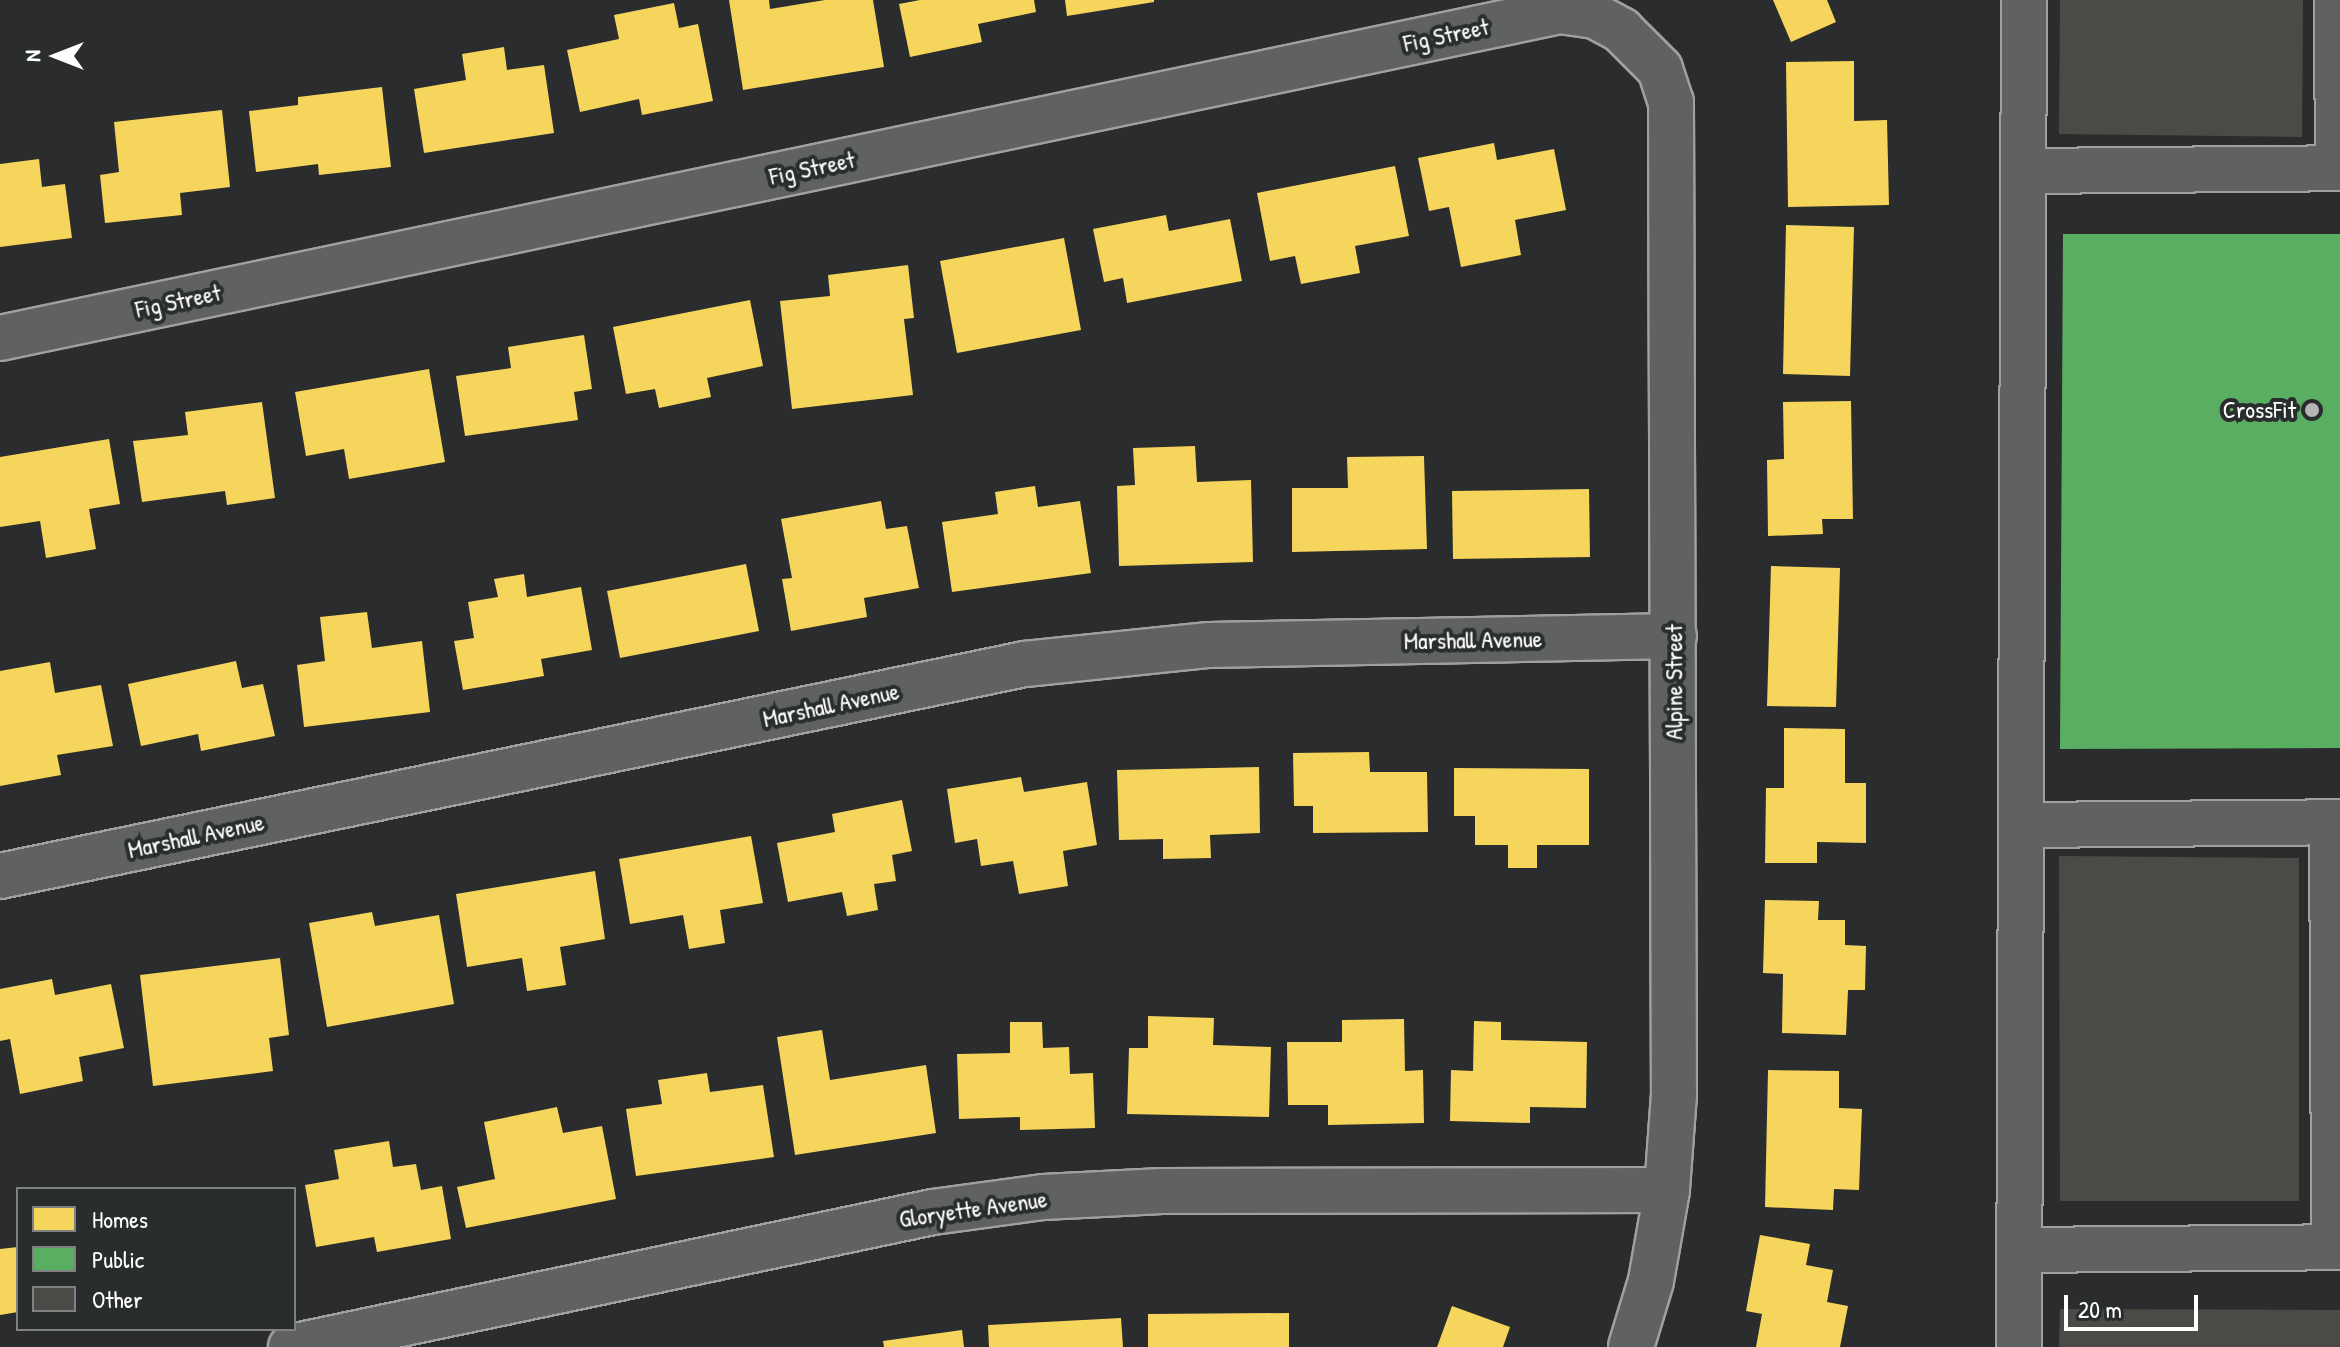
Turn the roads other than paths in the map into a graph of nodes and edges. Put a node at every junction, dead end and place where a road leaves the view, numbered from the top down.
1 (2024, 0) edge
2 (2337, 0) edge
3 (1621, 30) joint
4 (2339, 168) edge
5 (2023, 171) junction
6 (0, 338) edge
7 (1674, 636) junction
8 (2336, 822) edge
9 (2021, 825) junction
10 (0, 876) edge
11 (1667, 1190) junction
12 (2337, 1247) edge
13 (2019, 1250) junction
14 (291, 1347) edge
15 (1631, 1347) edge
16 (2019, 1347) edge

1 - 5 street
2 - 4 street
3 - 6 street, Fig Street
3 - 7 street, Alpine Street
4 - 5 street
5 - 9 street
7 - 10 street, Marshall Avenue
7 - 11 street, Alpine Street
8 - 9 street
8 - 12 street
9 - 13 street
11 - 14 street, Gloryette Avenue
11 - 15 street, Alpine Street
12 - 13 street
13 - 16 street

